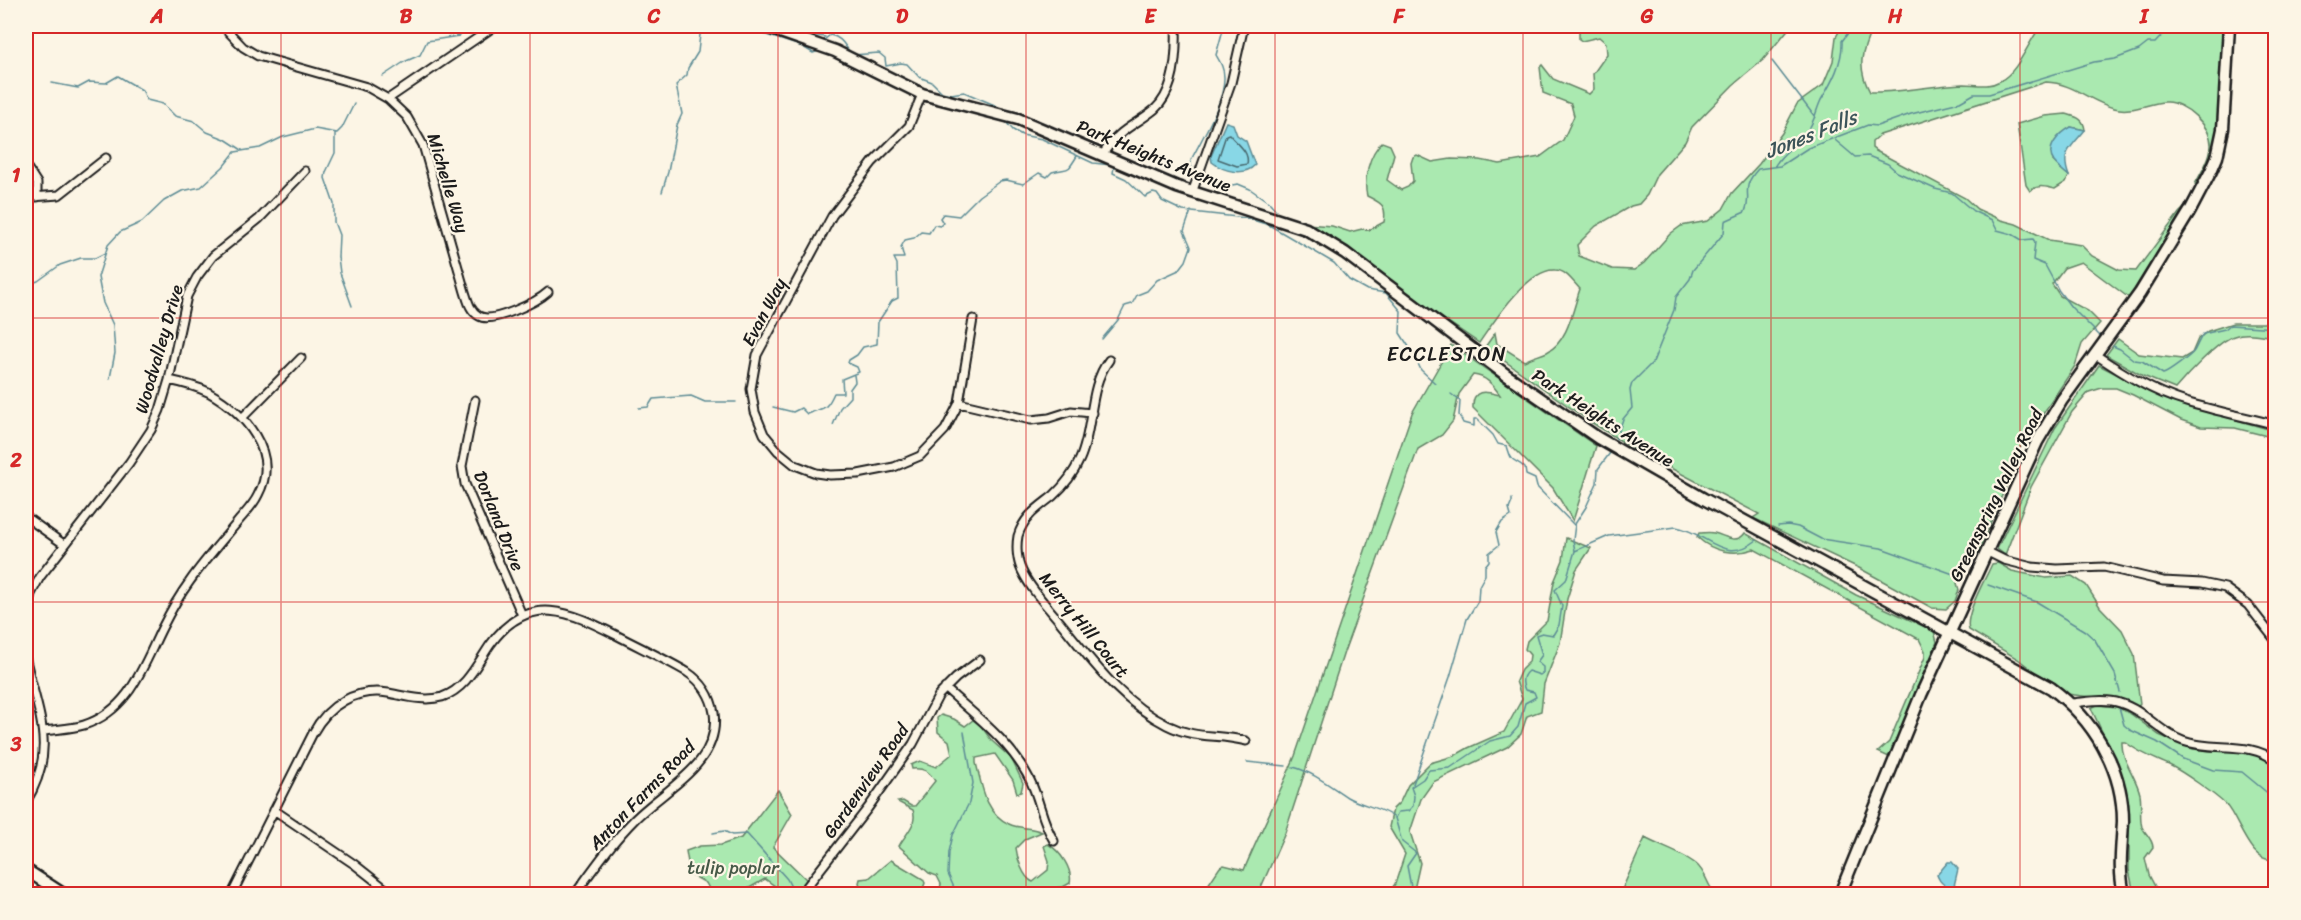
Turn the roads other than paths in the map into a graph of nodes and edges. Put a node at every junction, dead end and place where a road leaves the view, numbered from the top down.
1 (223, 26) edge
2 (495, 26) edge
3 (762, 26) edge
4 (1176, 26) edge
5 (1244, 26) edge
6 (2229, 26) edge
7 (922, 94) junction
8 (388, 99) junction
9 (1103, 154) junction
10 (106, 158) dead end
11 (26, 166) edge
12 (305, 171) dead end
13 (1192, 193) junction
14 (37, 197) junction
15 (26, 200) edge
16 (548, 292) dead end
17 (973, 319) dead end
18 (2096, 355) junction
19 (301, 358) dead end
20 (1109, 360) dead end
21 (169, 380) junction
22 (475, 400) dead end
23 (959, 403) junction
24 (1092, 413) junction
25 (242, 418) junction
26 (2276, 425) edge
27 (26, 517) edge
28 (65, 545) junction
29 (1986, 551) junction
30 (26, 614) edge
31 (522, 615) junction
32 (1950, 631) junction
33 (2276, 641) edge
34 (26, 660) edge
35 (980, 660) dead end
36 (28, 678) edge
37 (945, 688) junction
38 (2070, 703) junction
39 (44, 731) junction
40 (1246, 741) dead end
41 (2276, 761) edge
42 (26, 802) edge
43 (274, 810) junction
44 (1054, 841) dead end
45 (26, 870) edge
46 (63, 894) edge
47 (232, 894) edge
48 (392, 894) edge
49 (575, 894) edge
50 (801, 894) edge
51 (1840, 894) edge
52 (2124, 894) edge

1 - 8 street, Michelle Way
2 - 8 street
3 - 7 main road, Park Heights Avenue
4 - 9 street
5 - 13 street
6 - 18 main road, Greenspring Valley Road
7 - 9 main road, Park Heights Avenue
7 - 23 street, Evan Way
8 - 16 street, Michelle Way
9 - 13 main road, Park Heights Avenue
10 - 14 street
11 - 14 street
12 - 21 street, Woodvalley Drive
13 - 32 main road, Park Heights Avenue
14 - 15 street
17 - 23 street, Evan Way
18 - 26 street
18 - 29 main road, Greenspring Valley Road
19 - 25 street
20 - 24 street, Merry Hill Court
21 - 25 street
21 - 28 street, Woodvalley Drive
22 - 31 street, Dorland Drive
23 - 24 street
24 - 40 street, Merry Hill Court
25 - 39 street
27 - 28 street
28 - 30 street, Woodvalley Drive
29 - 32 main road, Greenspring Valley Road
29 - 33 street
31 - 43 street
31 - 49 street, Anton Farms Road
32 - 38 main road, Park Heights Avenue
32 - 51 main road, Greenspring Valley Road
34 - 36 street
35 - 37 street, Gardenview Road
36 - 39 street
37 - 44 street
37 - 50 street, Gardenview Road
38 - 41 street
38 - 52 main road, Park Heights Avenue
39 - 42 street
43 - 47 street
43 - 48 street
45 - 46 main road

